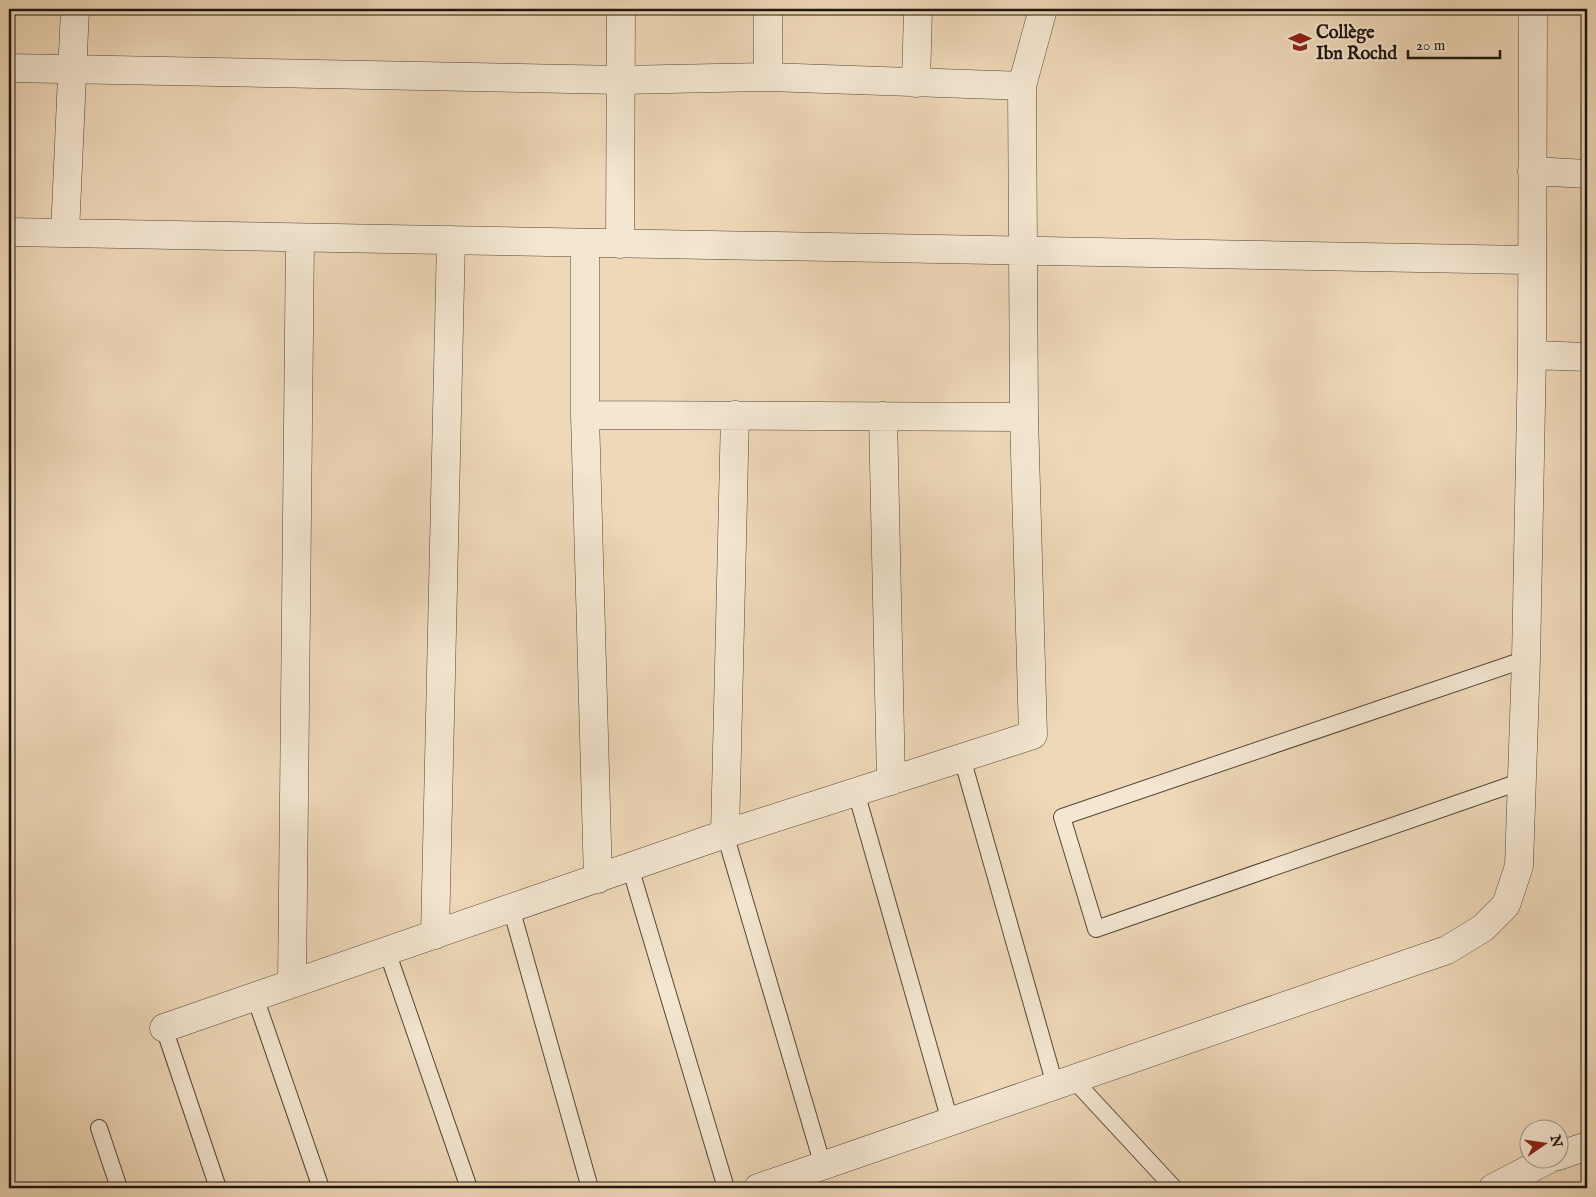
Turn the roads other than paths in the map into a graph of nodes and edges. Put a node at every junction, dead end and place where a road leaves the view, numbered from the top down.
1 (75, 9) edge
2 (621, 9) edge
3 (768, 9) edge
4 (918, 9) edge
5 (1043, 9) edge
6 (1533, 9) edge
7 (9, 68) edge
8 (73, 69) junction
9 (768, 78) junction
10 (621, 80) junction
11 (916, 84) junction
12 (1022, 86) junction
13 (1532, 171) junction
14 (1587, 174) edge
15 (9, 232) edge
16 (64, 233) junction
17 (300, 238) junction
18 (451, 240) junction
19 (585, 243) junction
20 (620, 244) junction
21 (1022, 251) junction
22 (1532, 260) junction
23 (1532, 355) junction
24 (1587, 357) edge
25 (585, 414) junction
26 (735, 415) junction
27 (883, 416) junction
28 (1024, 417) junction
29 (1526, 659) junction
30 (962, 758) junction
31 (891, 781) junction
32 (1522, 781) junction
33 (856, 792) junction
34 (725, 834) junction
35 (630, 867) junction
36 (598, 879) junction
37 (511, 908) junction
38 (435, 935) junction
39 (387, 951) junction
40 (292, 984) junction
41 (254, 997) junction
42 (164, 1028) joint
43 (1064, 1082) junction
44 (950, 1122) junction
45 (99, 1128) dead end
46 (1587, 1146) edge
47 (1568, 1153) edge
48 (823, 1166) junction
49 (1528, 1170) edge
50 (119, 1188) edge
51 (218, 1188) edge
52 (321, 1188) edge
53 (469, 1188) edge
54 (590, 1188) edge
55 (726, 1188) edge
56 (758, 1188) edge
57 (1174, 1188) edge
58 (1493, 1188) edge

1 - 8 street
2 - 10 street
3 - 9 street
4 - 11 street
5 - 12 street
6 - 13 street
7 - 8 street
8 - 10 street
8 - 16 street
9 - 10 street
9 - 11 street
10 - 20 street
11 - 12 street
12 - 21 street
13 - 14 street
13 - 22 street
15 - 16 street
16 - 17 street
17 - 18 street
17 - 40 street
18 - 19 street
18 - 38 street
19 - 20 street
19 - 25 street
20 - 21 street
21 - 22 street
21 - 28 street
22 - 23 street
23 - 24 street
23 - 29 street
25 - 26 street
25 - 36 street
26 - 27 street
26 - 34 street
27 - 28 street
27 - 31 street
28 - 30 street
29 - 32 street
29 - 32 lane
30 - 31 street
30 - 43 lane
31 - 33 street
32 - 43 street
33 - 34 street
33 - 44 lane
34 - 35 street
34 - 48 lane
35 - 36 street
35 - 55 lane
36 - 37 street
37 - 38 street
37 - 54 lane
38 - 39 street
39 - 40 street
39 - 53 lane
40 - 41 street
41 - 42 street
41 - 52 lane
42 - 51 lane
43 - 44 street
43 - 57 lane
44 - 48 street
45 - 50 lane
46 - 47 street
48 - 56 street
49 - 58 street

